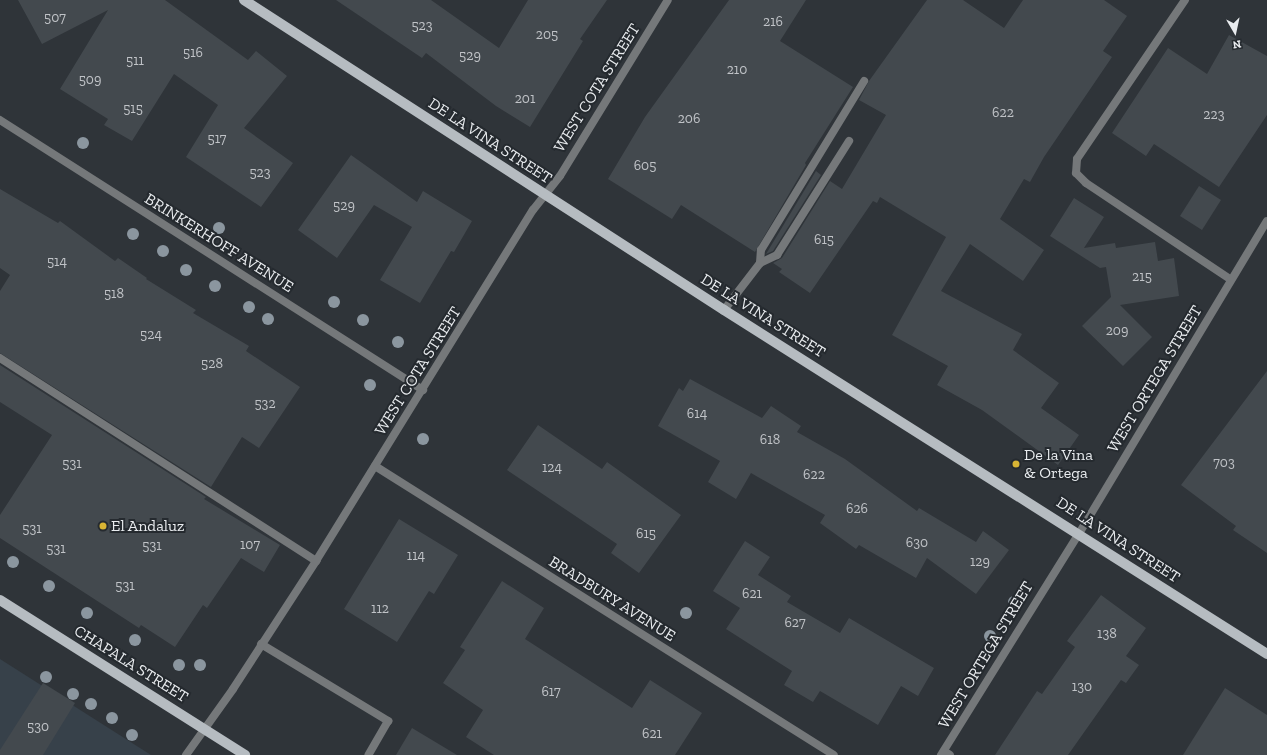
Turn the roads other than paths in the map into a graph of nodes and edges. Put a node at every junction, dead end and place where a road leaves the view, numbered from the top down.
1 (244, 0) edge
2 (668, 0) edge
3 (1185, 0) edge
4 (864, 81) dead end
5 (0, 120) edge
6 (849, 141) dead end
7 (545, 194) junction
8 (1267, 221) edge
9 (760, 263) junction
10 (1230, 279) junction
11 (724, 310) junction
12 (0, 358) edge
13 (423, 390) junction
14 (375, 466) junction
15 (1079, 533) junction
16 (316, 561) junction
17 (0, 600) edge
18 (261, 644) junction
19 (1267, 654) edge
20 (205, 728) junction
21 (945, 754) edge
22 (186, 755) edge
23 (245, 755) edge
24 (368, 755) edge
25 (834, 755) edge

1 - 7 main road, DE LA VINA STREET
2 - 7 street, WEST COTA STREET
3 - 10 street
4 - 9 street
5 - 13 street, BRINKERHOFF AVENUE
6 - 9 street
7 - 11 main road, DE LA VINA STREET
7 - 13 street, WEST COTA STREET
8 - 10 street, WEST ORTEGA STREET
9 - 11 street
10 - 15 street, WEST ORTEGA STREET
11 - 15 main road, DE LA VINA STREET
12 - 16 street
13 - 14 street, WEST COTA STREET
14 - 16 street, WEST COTA STREET
14 - 25 street, BRADBURY AVENUE
15 - 19 main road, DE LA VINA STREET
15 - 21 street, WEST ORTEGA STREET
16 - 18 street, WEST COTA STREET
17 - 20 main road, CHAPALA STREET
18 - 20 street, WEST COTA STREET
18 - 24 street
20 - 22 street, WEST COTA STREET
20 - 23 main road, CHAPALA STREET

